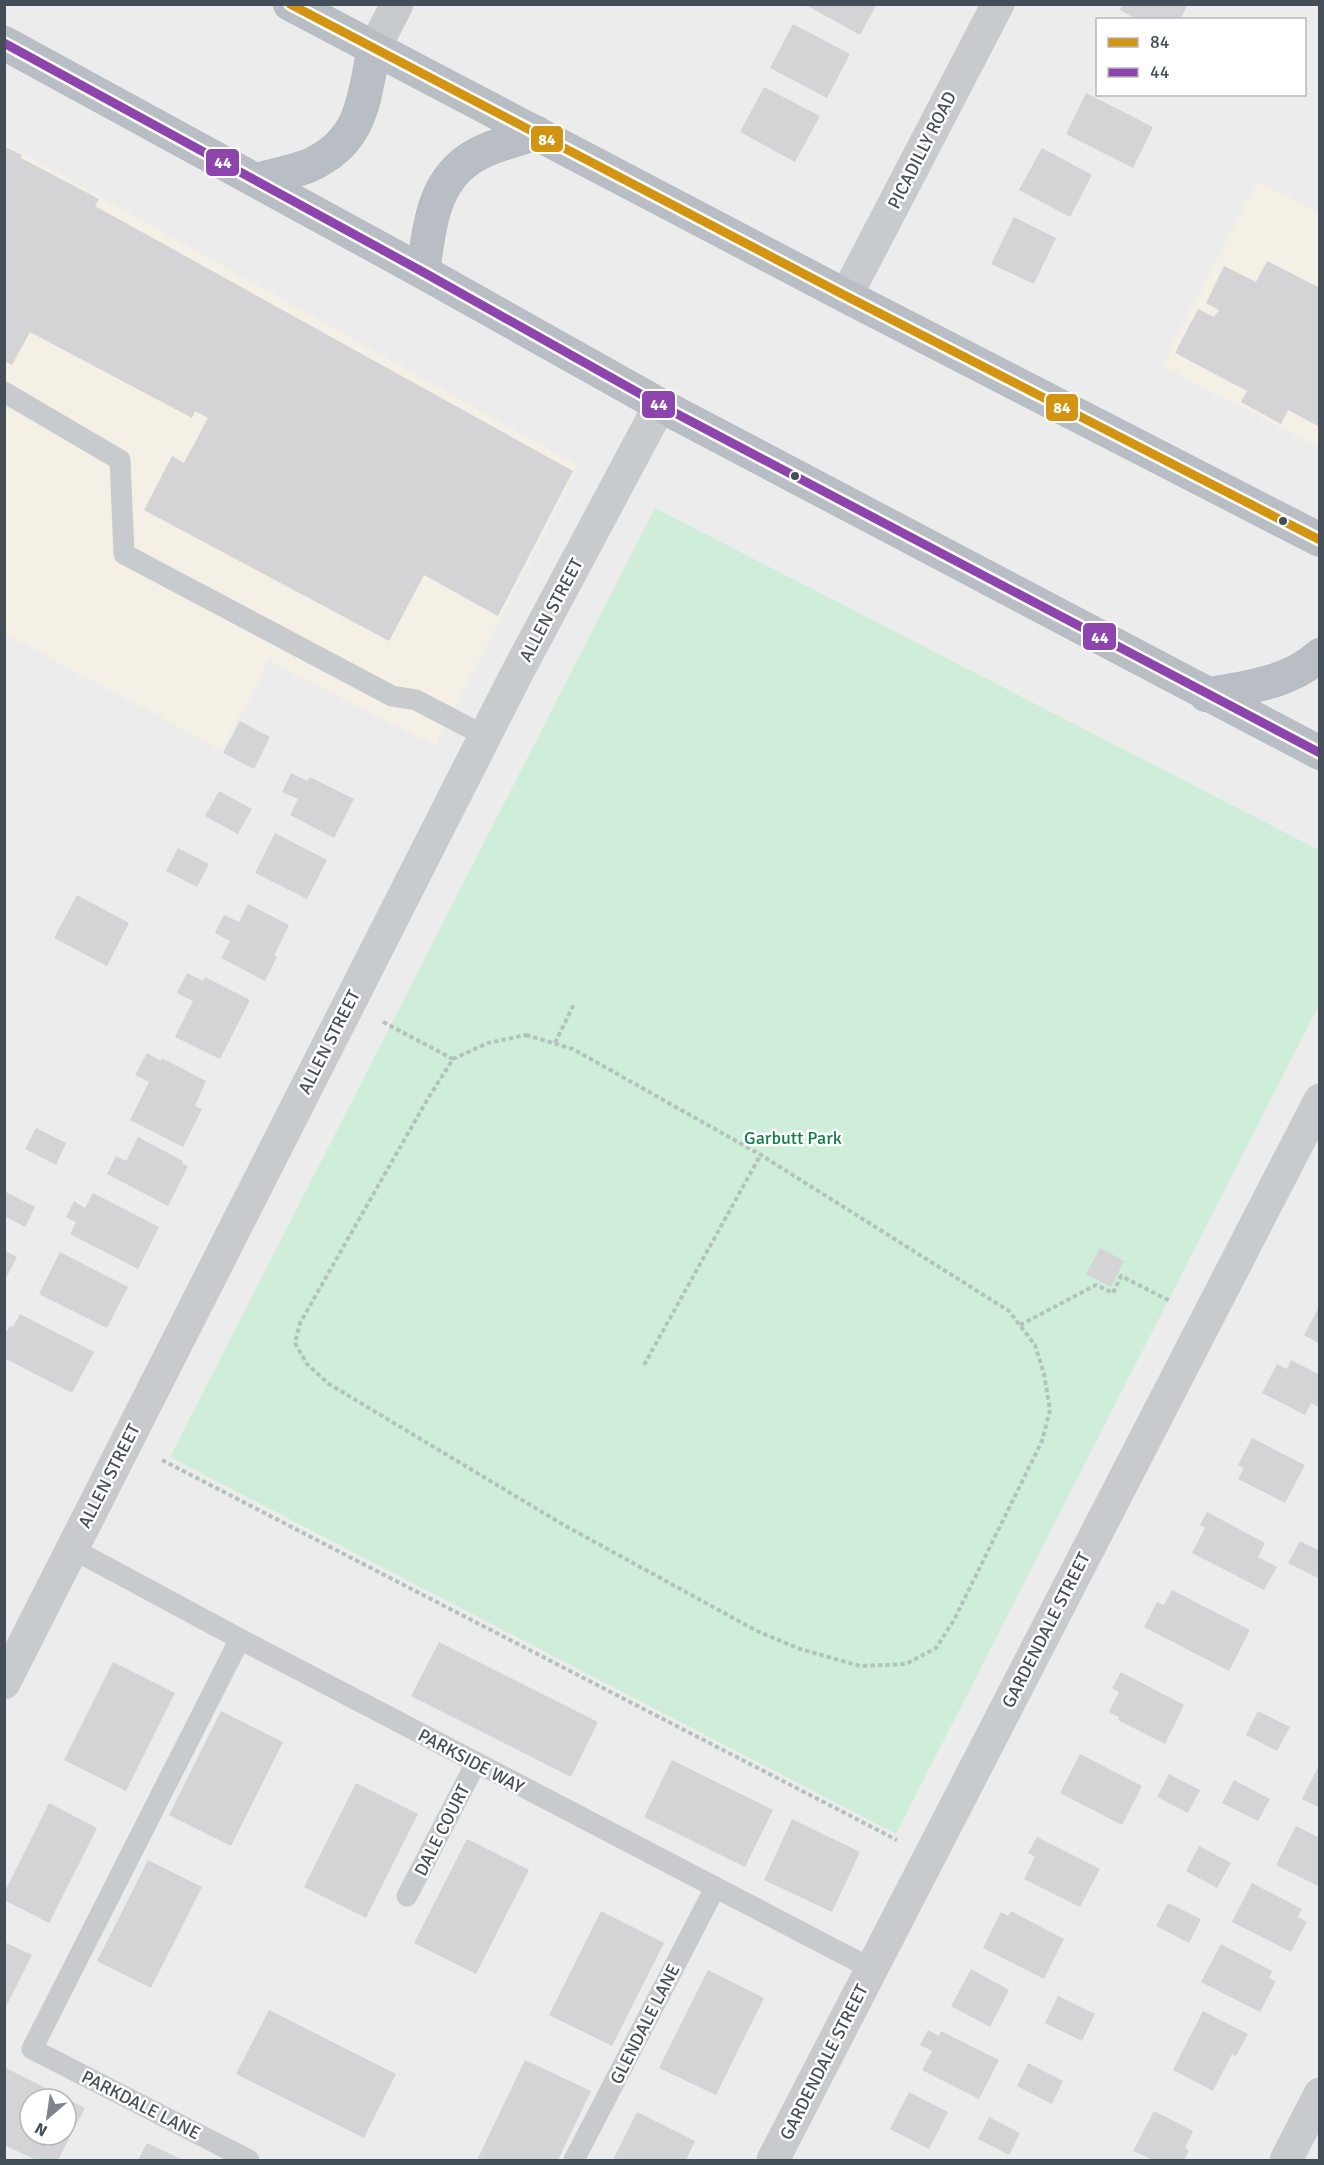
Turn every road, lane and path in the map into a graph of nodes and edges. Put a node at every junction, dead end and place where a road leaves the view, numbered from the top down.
1 (290, 4) edge
2 (397, 4) edge
3 (998, 4) edge
4 (4, 43) edge
5 (374, 49) junction
6 (537, 133) junction
7 (256, 180) junction
8 (423, 272) junction
9 (846, 296) junction
10 (4, 392) edge
11 (660, 405) junction
12 (1320, 540) edge
13 (1320, 655) edge
14 (1206, 695) junction
15 (485, 736) junction
16 (1320, 753) edge
17 (574, 1004) dead end
18 (383, 1022) dead end
19 (555, 1043) junction
20 (453, 1059) junction
21 (1320, 1100) edge
22 (761, 1155) junction
23 (1170, 1301) dead end
24 (1020, 1325) junction
25 (645, 1365) dead end
26 (162, 1460) dead end
27 (73, 1549) junction
28 (240, 1639) junction
29 (4, 1683) edge
30 (476, 1763) junction
31 (898, 1841) dead end
32 (716, 1888) junction
33 (408, 1896) dead end
34 (872, 1969) junction
35 (1320, 2094) edge
36 (249, 2160) edge
37 (574, 2160) edge
38 (773, 2160) edge
39 (1286, 2160) edge

1 - 5 highway
2 - 5 street
3 - 9 street, PICADILLY ROAD
4 - 7 highway
5 - 6 highway
5 - 7 highway
6 - 8 highway
6 - 9 highway
7 - 8 highway
8 - 11 highway
9 - 12 highway
10 - 15 lane
11 - 14 highway
11 - 15 street, ALLEN STREET
13 - 14 highway
14 - 16 highway
15 - 27 street, ALLEN STREET
17 - 19 path
18 - 20 path
19 - 20 path
19 - 22 path
20 - 24 path
21 - 34 street, GARDENDALE STREET
22 - 24 path
22 - 25 path
23 - 24 path
26 - 31 path
27 - 28 lane, PARKSIDE WAY
27 - 29 street, ALLEN STREET
28 - 30 lane, PARKSIDE WAY
28 - 36 lane, PARKDALE LANE
30 - 32 lane, PARKSIDE WAY
30 - 33 lane, DALE COURT
32 - 34 lane, PARKSIDE WAY
32 - 37 lane, GLENDALE LANE
34 - 38 street, GARDENDALE STREET
35 - 39 street

